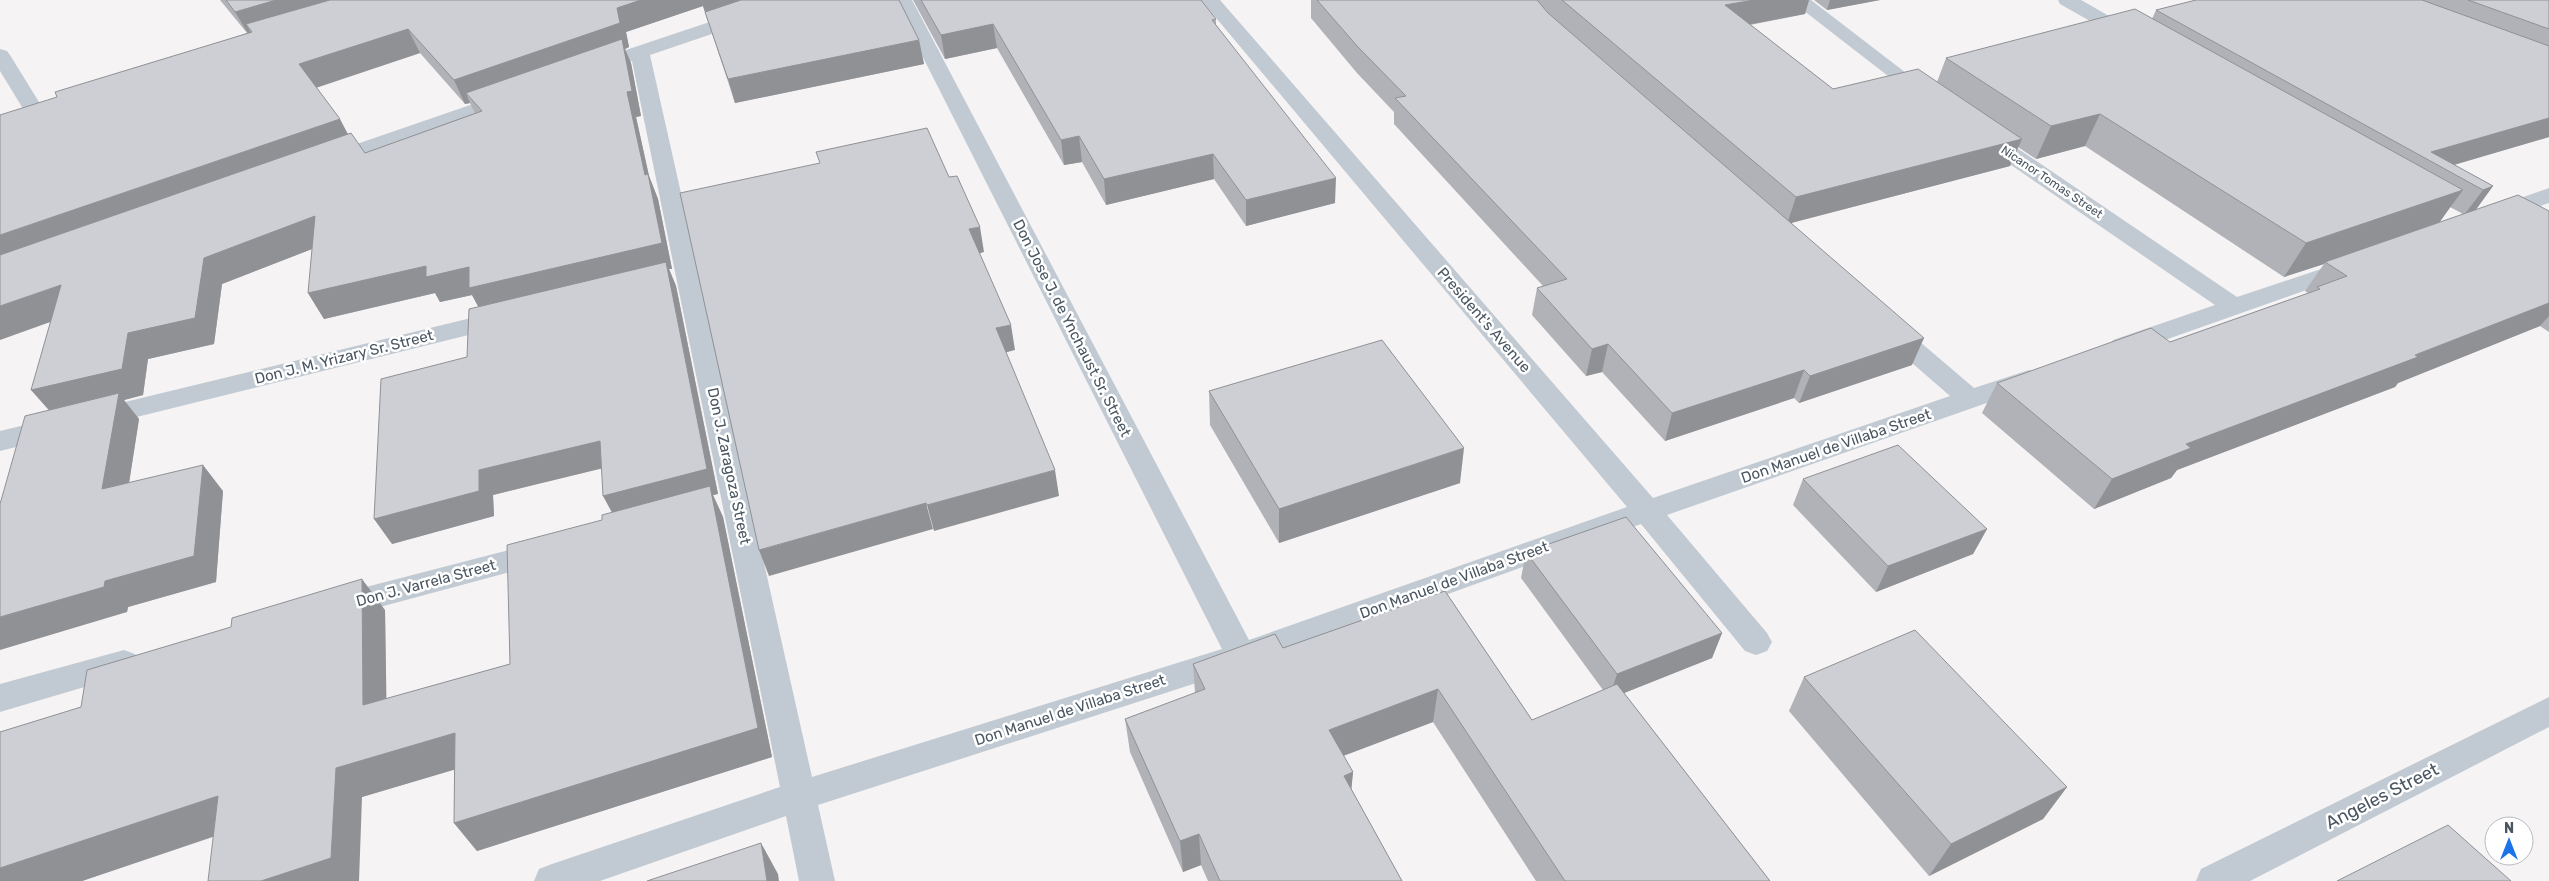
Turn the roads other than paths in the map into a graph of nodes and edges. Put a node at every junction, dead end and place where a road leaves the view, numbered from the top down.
1 (793, 0) edge
2 (903, 0) edge
3 (1210, 0) edge
4 (1799, 0) edge
5 (2067, 0) edge
6 (2153, 49) edge
7 (640, 52) junction
8 (0, 55) edge
9 (604, 64) edge
10 (530, 90) edge
11 (1939, 105) edge
12 (33, 107) edge
13 (1964, 122) edge
14 (307, 170) edge
15 (2549, 195) edge
16 (2472, 223) edge
17 (2370, 259) edge
18 (2235, 307) junction
19 (523, 314) edge
20 (1873, 314) edge
21 (2098, 355) edge
22 (2052, 371) edge
23 (1970, 399) junction
24 (0, 441) edge
25 (736, 500) junction
26 (708, 508) edge
27 (1648, 510) junction
28 (573, 544) edge
29 (313, 613) edge
30 (1756, 642) dead end
31 (150, 656) edge
32 (1241, 656) junction
33 (0, 698) edge
34 (2549, 712) edge
35 (799, 796) junction
36 (552, 881) edge
37 (817, 881) edge
38 (2214, 881) edge

1 - 7 street
2 - 32 street, Don Jose J. de Ynchaust Sr. Street
3 - 27 street, President's Avenue
4 - 11 street
5 - 6 street
7 - 9 street
7 - 25 street, Don J. Zaragoza Street
8 - 12 street
10 - 14 street
13 - 18 street, Nicanor Tomas Street
15 - 16 street
17 - 18 street
18 - 21 street
19 - 24 street, Don J. M. Yrizary Sr. Street
20 - 23 street
22 - 23 street, Don Manuel de Villaba Street
23 - 27 street, Don Manuel de Villaba Street
25 - 26 street
25 - 35 street, Don J. Zaragoza Street
27 - 30 street, President's Avenue
27 - 32 street, Don Manuel de Villaba Street
28 - 29 street, Don J. Varrela Street
31 - 33 street
32 - 35 street, Don Manuel de Villaba Street
34 - 38 street, Angeles Street
35 - 36 street, Don Manuel de Villaba Street
35 - 37 street, Don J. Zaragoza Street

